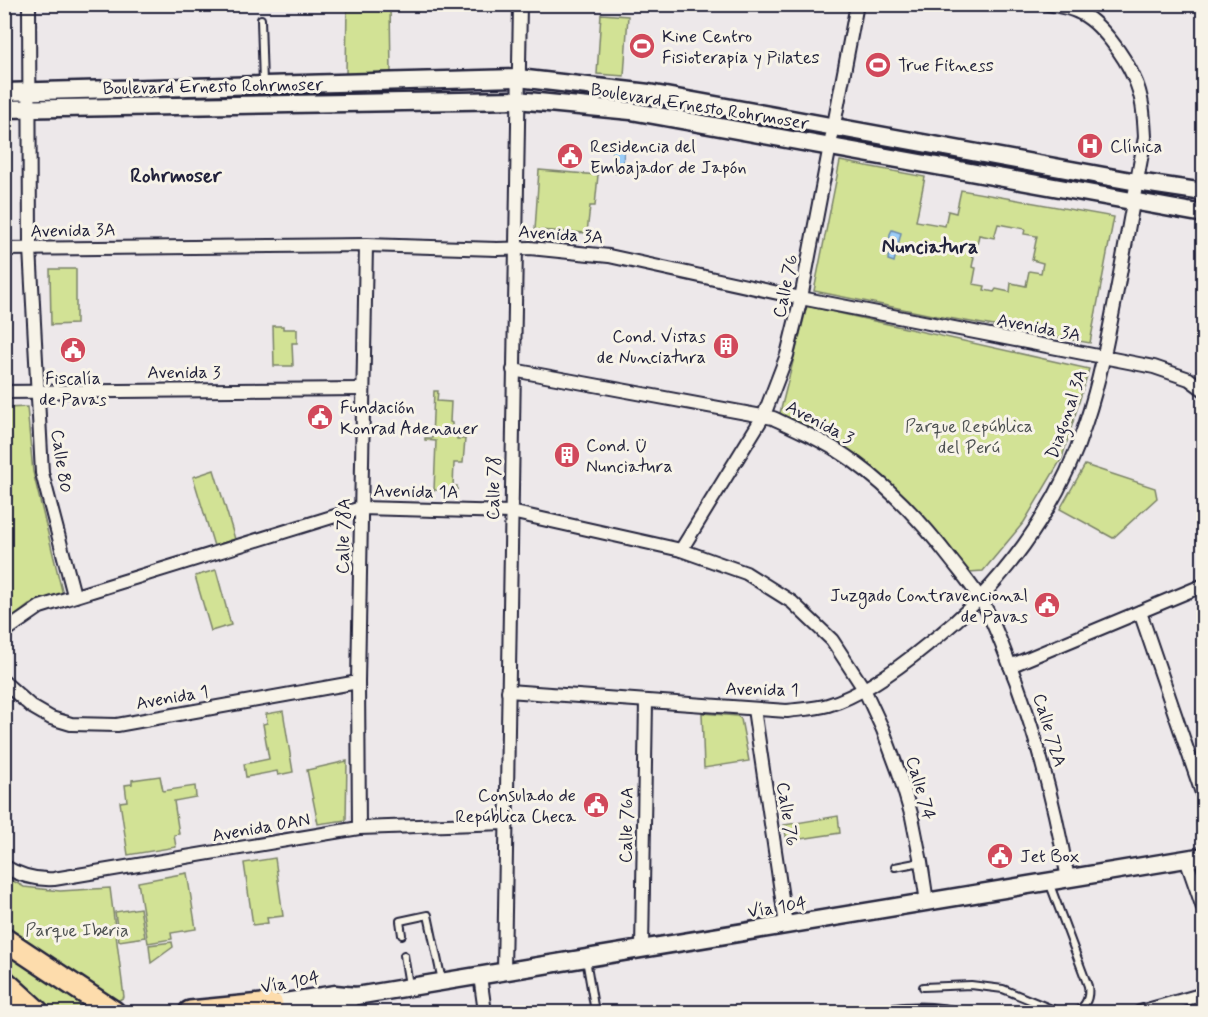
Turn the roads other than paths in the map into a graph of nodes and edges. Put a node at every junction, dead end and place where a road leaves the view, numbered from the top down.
1 (29, 4) edge
2 (519, 4) edge
3 (857, 4) edge
4 (1047, 4) edge
5 (261, 19) dead end
6 (518, 78) junction
7 (263, 85) junction
8 (30, 91) junction
9 (4, 92) edge
10 (518, 100) junction
11 (30, 108) junction
12 (4, 109) edge
13 (834, 125) junction
14 (830, 147) junction
15 (1137, 182) junction
16 (1203, 192) edge
17 (1133, 203) junction
18 (1203, 214) edge
19 (366, 245) junction
20 (30, 248) junction
21 (4, 249) edge
22 (515, 249) junction
23 (801, 298) junction
24 (1104, 358) junction
25 (513, 370) junction
26 (363, 389) junction
27 (37, 390) junction
28 (1203, 390) edge
29 (4, 392) edge
30 (764, 415) junction
31 (361, 508) junction
32 (511, 512) junction
33 (681, 550) junction
34 (1203, 585) edge
35 (74, 595) junction
36 (980, 598) junction
37 (1140, 612) junction
38 (4, 632) edge
39 (1010, 666) junction
40 (4, 682) edge
41 (358, 682) junction
42 (864, 688) junction
43 (508, 691) junction
44 (646, 701) junction
45 (754, 709) junction
46 (1203, 799) edge
47 (506, 823) junction
48 (359, 828) junction
49 (1203, 856) edge
50 (1186, 859) junction
51 (921, 862) junction
52 (4, 866) edge
53 (895, 867) dead end
54 (1068, 879) junction
55 (1049, 882) junction
56 (927, 902) junction
57 (1203, 911) edge
58 (786, 925) junction
59 (402, 935) dead end
60 (4, 939) edge
61 (642, 949) junction
62 (404, 956) dead end
63 (586, 958) junction
64 (504, 972) junction
65 (480, 976) junction
66 (4, 981) edge
67 (442, 982) junction
68 (410, 987) junction
69 (923, 987) dead end
70 (1203, 994) edge
71 (356, 996) junction
72 (272, 1004) junction
73 (4, 1005) edge
74 (108, 1010) edge
75 (12, 1012) edge
76 (38, 1012) edge
77 (121, 1012) edge
78 (190, 1012) edge
79 (231, 1012) edge
80 (308, 1012) edge
81 (485, 1012) edge
82 (595, 1012) edge
83 (1059, 1012) edge
84 (1076, 1012) edge
85 (1140, 1012) edge

1 - 8 street, Calle 80
2 - 6 street, Calle 78
3 - 13 street, Calle 76
4 - 15 street, Diagonal 3A
5 - 7 lane
6 - 7 main road, Boulevard Ernesto Rohrmoser
6 - 10 street, Calle 78
6 - 13 main road, Boulevard Ernesto Rohrmoser
7 - 8 main road, Boulevard Ernesto Rohrmoser
8 - 9 main road, Boulevard Ernesto Rohrmoser
8 - 11 street, Calle 80
10 - 11 main road, Boulevard Ernesto Rohrmoser
10 - 14 main road, Boulevard Ernesto Rohrmoser
10 - 22 street, Calle 78
11 - 12 main road, Boulevard Ernesto Rohrmoser
11 - 20 street, Calle 80
13 - 14 street, Calle 76
13 - 15 main road, Boulevard Ernesto Rohrmoser
14 - 17 main road, Boulevard Ernesto Rohrmoser
14 - 23 street, Calle 76
15 - 16 main road, Boulevard Ernesto Rohrmoser
15 - 17 street, Diagonal 3A
17 - 18 main road, Boulevard Ernesto Rohrmoser
17 - 24 street, Diagonal 3A
19 - 20 street, Avenida 3A
19 - 22 street, Avenida 3A
19 - 26 street, Calle 78A
20 - 21 street, Avenida 3A
20 - 27 street, Calle 80
22 - 23 street, Avenida 3A
22 - 25 street, Calle 78
23 - 24 street, Avenida 3A
23 - 30 street, Calle 76
24 - 28 street, Avenida 3A
24 - 36 street, Diagonal 3A
25 - 30 street, Avenida 3
25 - 32 street, Calle 78
26 - 27 street, Avenida 3
26 - 31 street, Calle 78A
27 - 29 street, Avenida 3
27 - 35 street, Calle 80
30 - 33 street, Calle 76
30 - 36 street, Avenida 3
31 - 32 street, Avenida 1A
31 - 35 street, Avenida 1A
31 - 41 street, Calle 78A
32 - 33 street, Avenida 1A
32 - 43 street, Calle 78
33 - 42 street, Avenida 1A
34 - 37 street
35 - 38 street, Avenida 1A
36 - 39 street, Calle 72A
36 - 42 street, Avenida 1
37 - 39 street
37 - 46 street
39 - 54 street, Calle 72A
40 - 41 street, Avenida 1
41 - 48 street, Calle 78A
42 - 45 street, Avenida 1
42 - 51 street, Calle 74
43 - 44 street, Avenida 1
43 - 47 street, Calle 78
44 - 45 street, Avenida 1
44 - 61 street, Calle 76A
45 - 58 street, Calle 76
47 - 48 street, Avenida 0AN
47 - 64 street, Calle 78
48 - 52 street, Avenida 0AN
49 - 50 main road, Vía 104
50 - 54 main road, Vía 104
50 - 57 street
51 - 53 lane
51 - 56 street, Calle 74
54 - 55 main road, Vía 104
55 - 56 main road, Vía 104
55 - 84 lane
56 - 58 main road, Vía 104
58 - 61 main road, Vía 104
59 - 67 lane
60 - 74 highway
61 - 63 main road, Vía 104
62 - 68 lane
63 - 64 main road, Vía 104
63 - 82 lane
64 - 65 main road, Vía 104
65 - 67 main road, Vía 104
65 - 81 street
66 - 76 highway
67 - 68 main road, Vía 104
68 - 71 main road, Vía 104
69 - 83 lane
70 - 85 street
71 - 72 main road, Vía 104
71 - 80 main road, Vía 104
72 - 78 highway
72 - 79 main road, Vía 104
73 - 75 highway
74 - 77 highway

